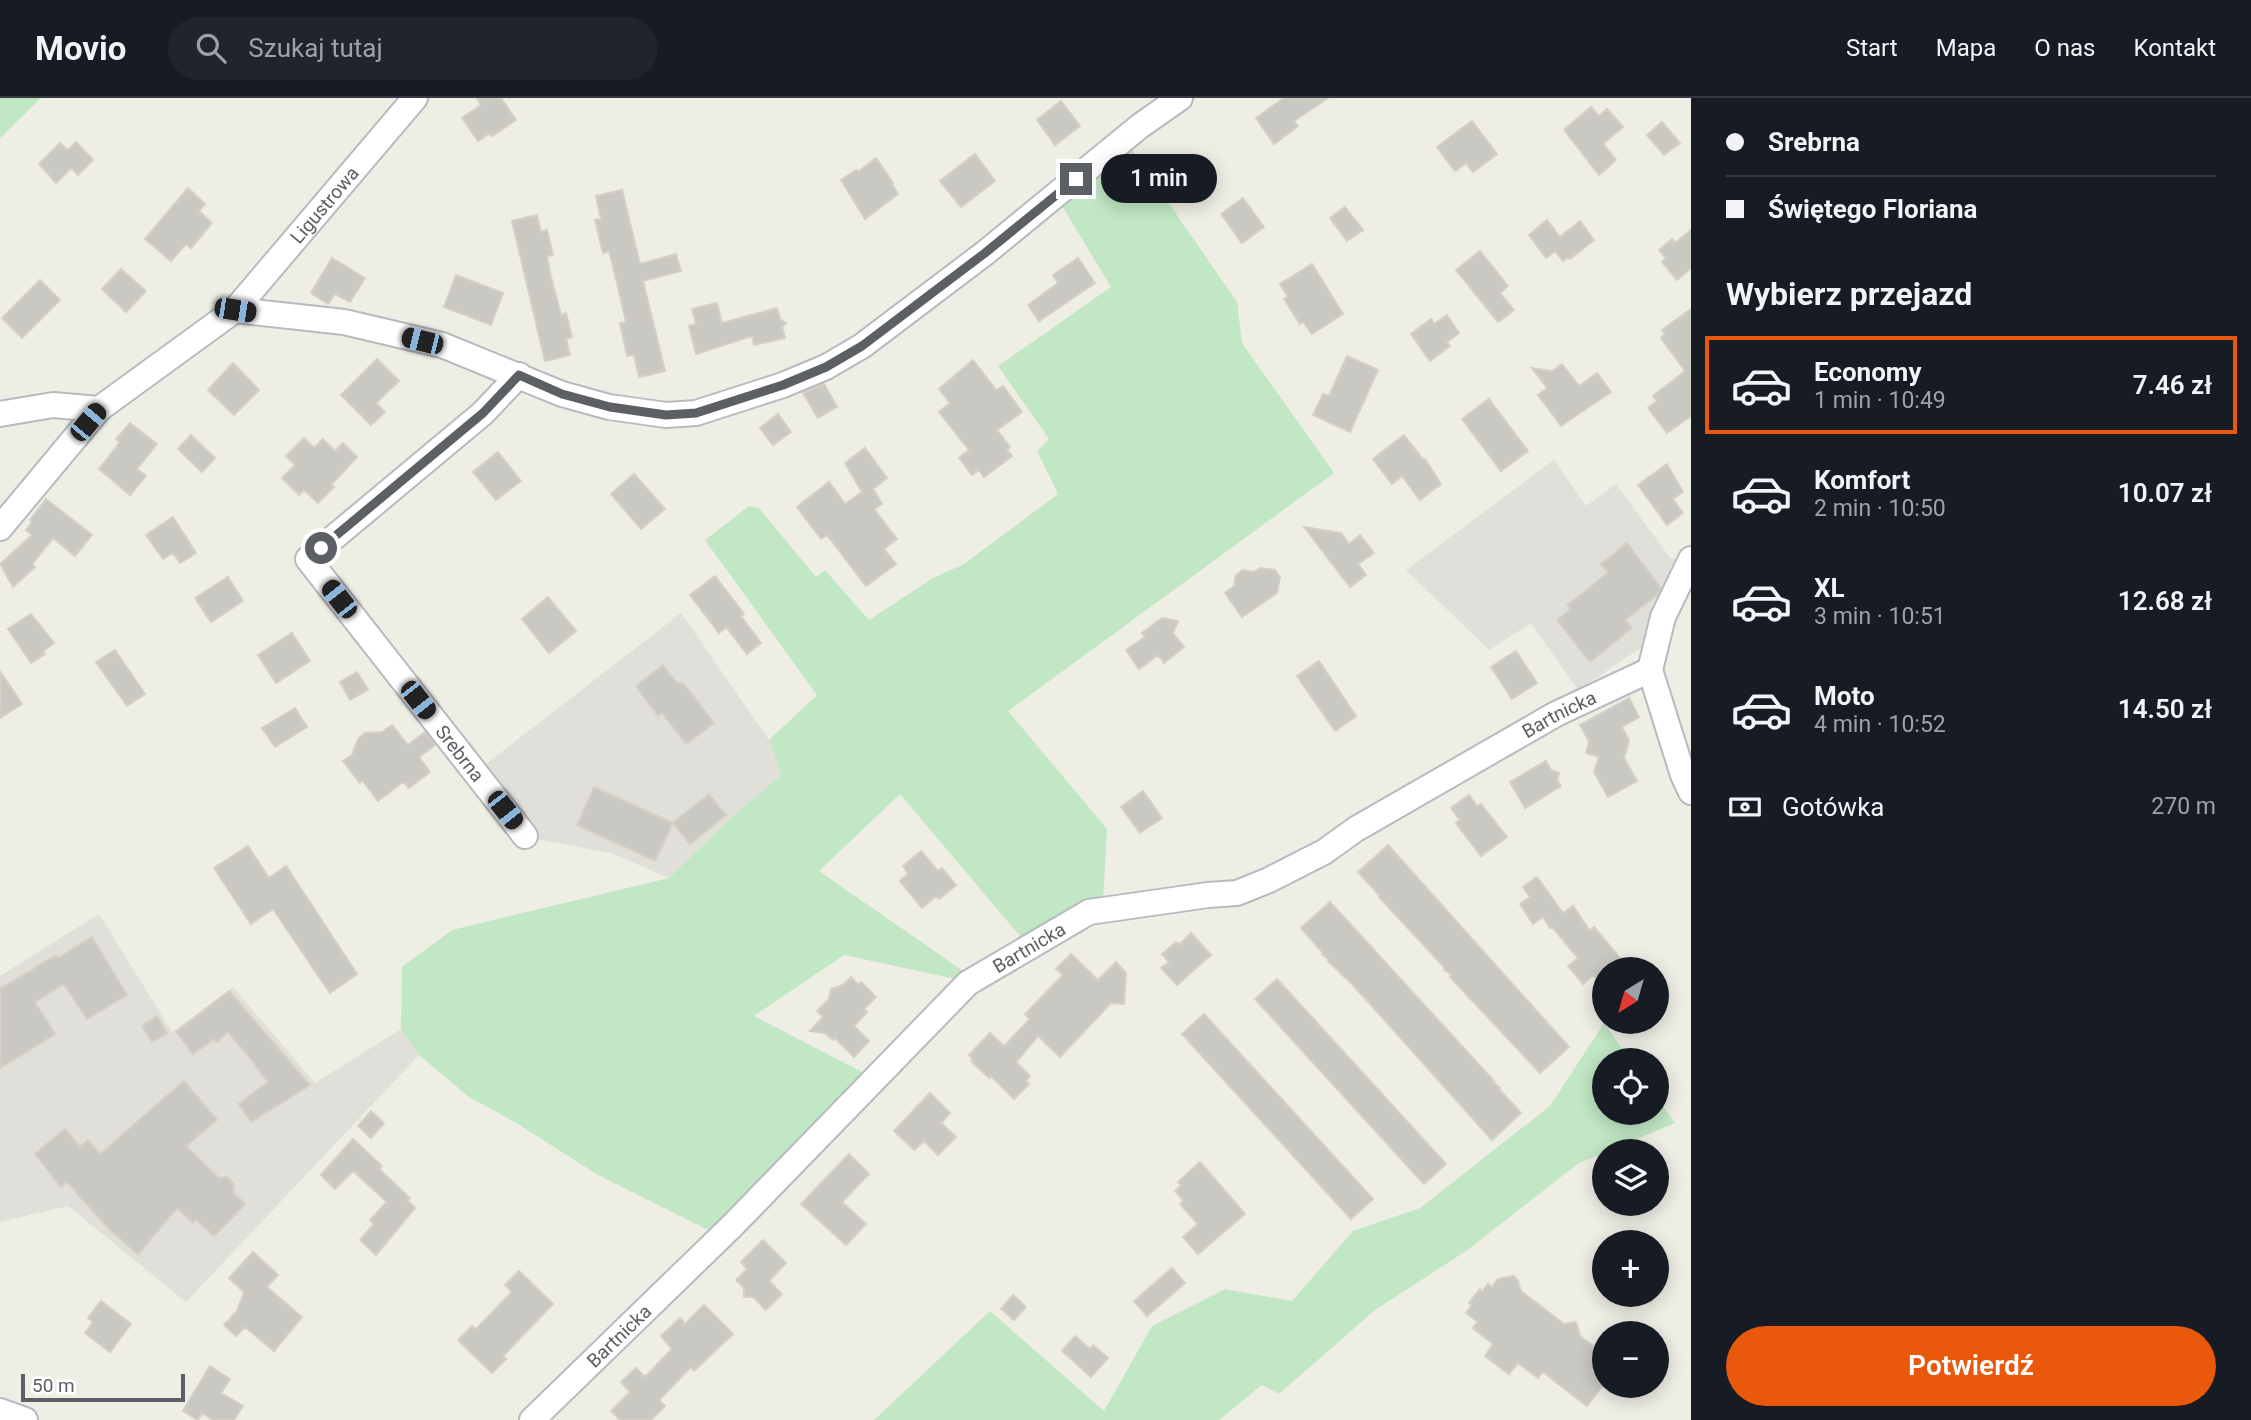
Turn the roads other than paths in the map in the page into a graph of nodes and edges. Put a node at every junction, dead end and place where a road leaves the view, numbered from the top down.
1 (415, 98) edge
2 (1180, 98) edge
3 (235, 310) junction
4 (519, 375) junction
5 (99, 409) junction
6 (0, 414) edge
7 (0, 528) edge
8 (1691, 559) edge
9 (1650, 670) junction
10 (1691, 792) edge
11 (526, 836) dead end
12 (0, 1412) edge
13 (25, 1420) edge
14 (532, 1420) edge

1 - 3 street, Ligustrowa
2 - 4 street
3 - 4 street
3 - 5 street, Ligustrowa
4 - 11 street, Srebrna
5 - 6 street
5 - 7 street, Ligustrowa
8 - 9 street
9 - 10 street
9 - 14 street, Bartnicka
12 - 13 street

